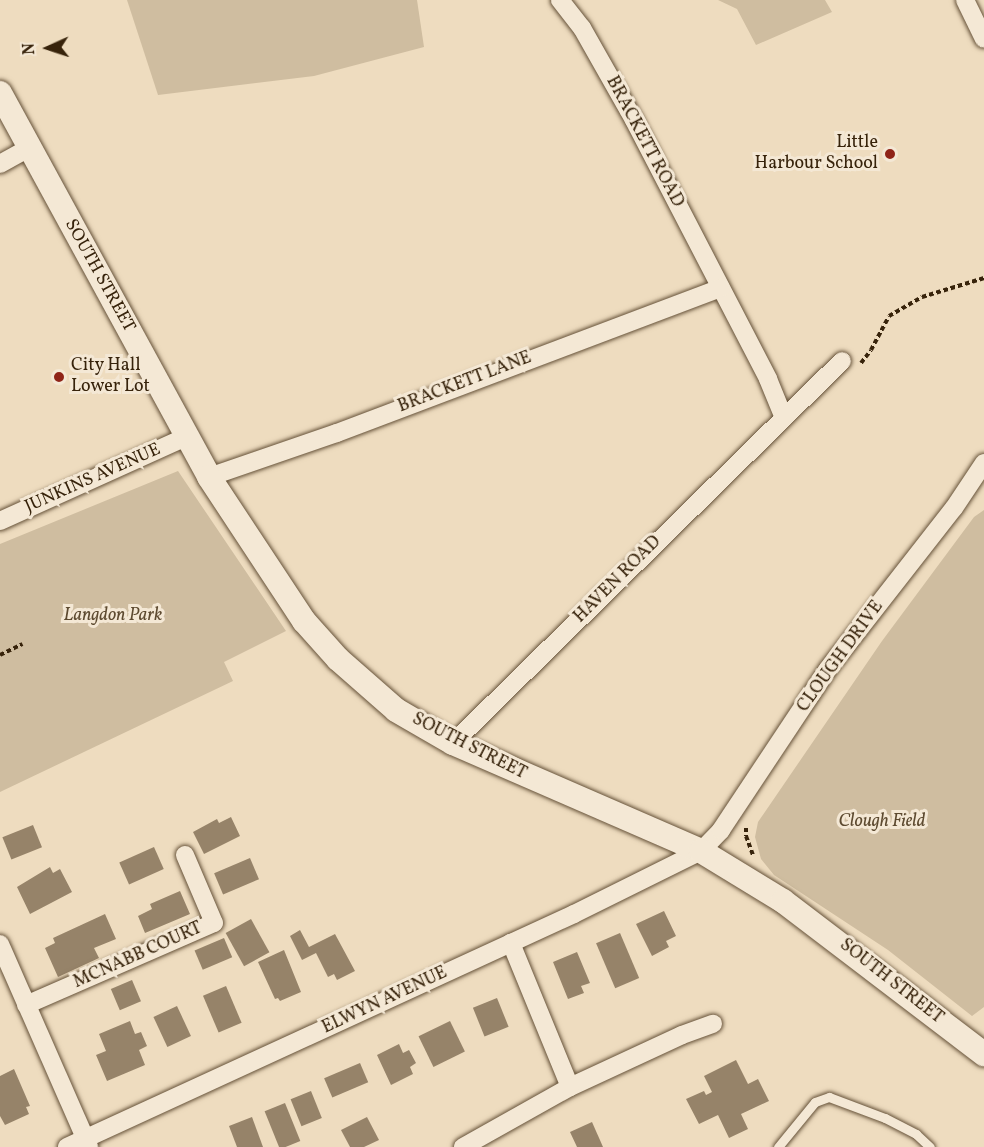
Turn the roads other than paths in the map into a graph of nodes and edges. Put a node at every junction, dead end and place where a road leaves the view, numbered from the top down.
1 (560, 0) edge
2 (965, 0) edge
3 (984, 39) edge
4 (0, 93) edge
5 (29, 148) junction
6 (0, 164) edge
7 (720, 288) junction
8 (850, 363) road end
9 (784, 418) junction
10 (186, 437) junction
11 (984, 463) edge
12 (209, 477) junction
13 (0, 521) edge
14 (453, 743) junction
15 (700, 851) junction
16 (185, 855) dead end
17 (511, 943) junction
18 (0, 944) edge
19 (26, 1005) junction
20 (713, 1024) dead end
21 (984, 1054) edge
22 (570, 1087) junction
23 (87, 1143) edge
24 (67, 1147) edge
25 (463, 1147) edge
26 (778, 1147) edge
27 (930, 1147) edge

1 - 7 street, BRACKETT ROAD
2 - 3 street
4 - 5 street, SOUTH STREET
5 - 6 street
5 - 10 street, SOUTH STREET
7 - 9 street
7 - 12 street, BRACKETT LANE
8 - 9 street, HAVEN ROAD
9 - 14 street, HAVEN ROAD
10 - 12 street, SOUTH STREET
10 - 13 street, JUNKINS AVENUE
11 - 15 street, CLOUGH DRIVE
12 - 14 street, SOUTH STREET
14 - 15 street, SOUTH STREET
15 - 17 street, ELWYN AVENUE
15 - 21 street, SOUTH STREET
16 - 19 street, MCNABB COURT
17 - 22 street
17 - 23 street, ELWYN AVENUE
18 - 19 street
19 - 23 street
20 - 22 street
22 - 25 street
23 - 24 street, ELWYN AVENUE
26 - 27 lane

